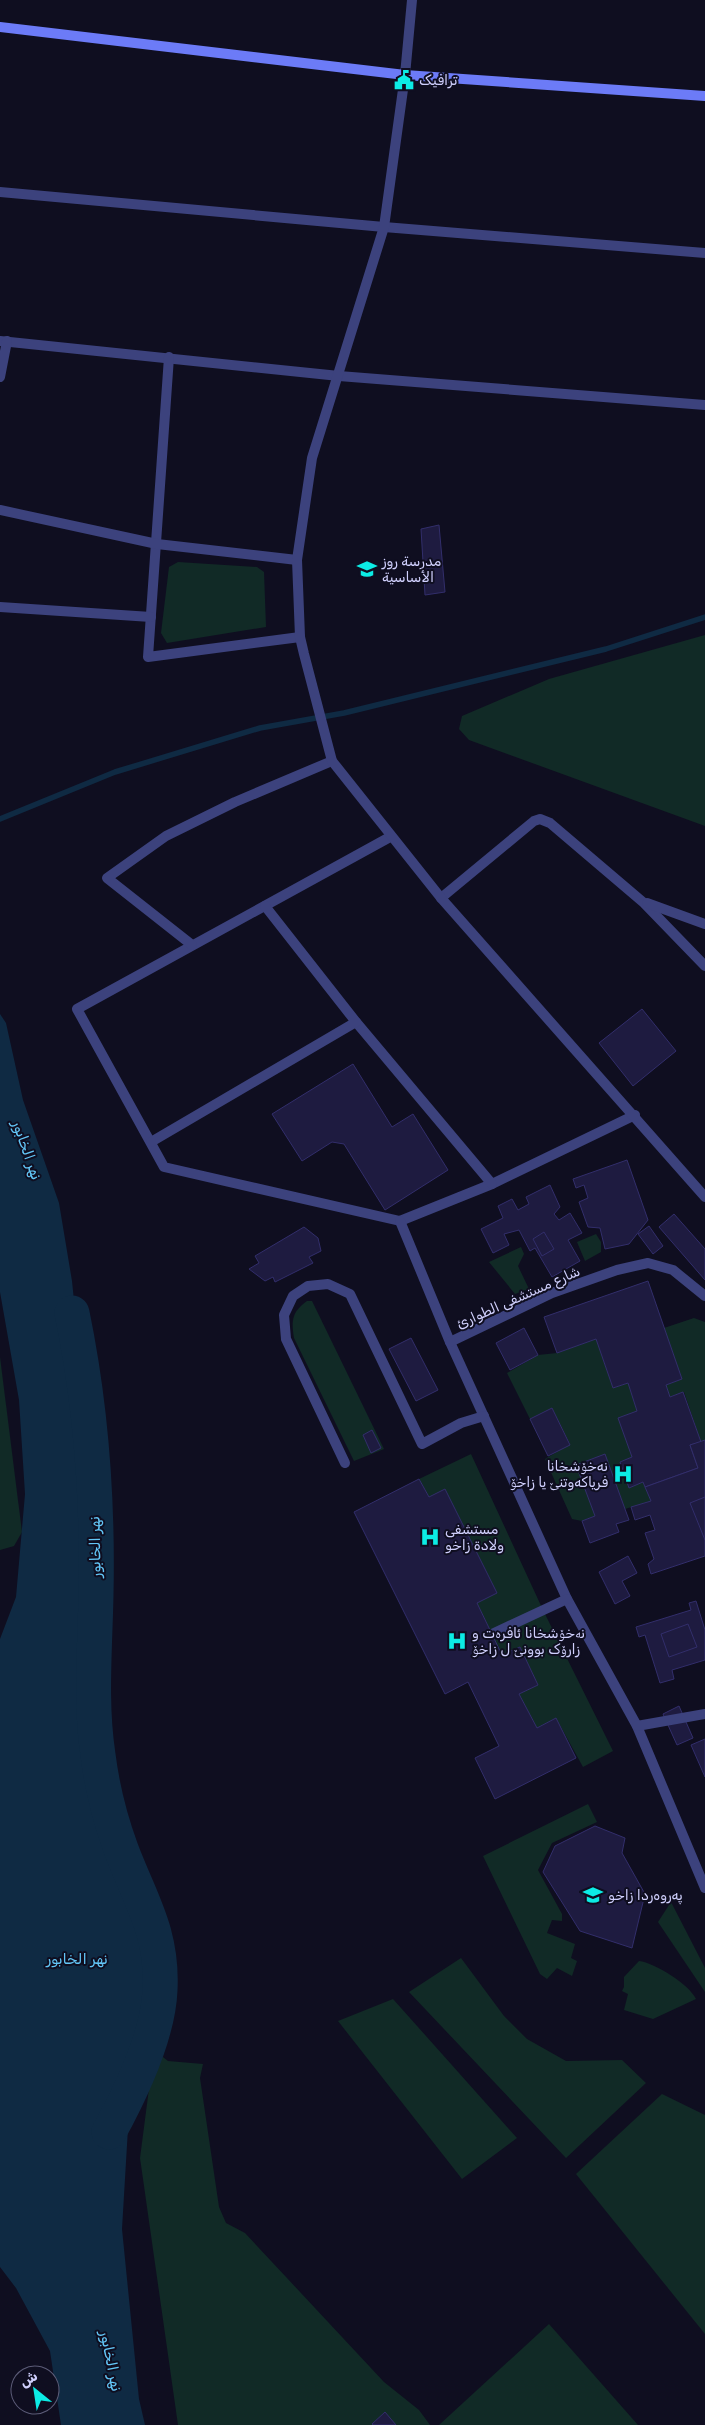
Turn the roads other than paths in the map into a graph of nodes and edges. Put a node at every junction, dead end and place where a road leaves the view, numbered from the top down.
1 (412, 0) edge
2 (0, 27) edge
3 (405, 75) junction
4 (705, 96) edge
5 (0, 192) edge
6 (384, 227) junction
7 (705, 253) edge
8 (4, 341) edge
9 (169, 357) junction
10 (339, 376) junction
11 (0, 377) edge
12 (705, 405) edge
13 (0, 510) edge
14 (157, 544) junction
15 (297, 560) junction
16 (0, 607) edge
17 (151, 617) junction
18 (300, 637) junction
19 (332, 761) junction
20 (390, 837) junction
21 (441, 898) junction
22 (644, 902) junction
23 (265, 906) junction
24 (705, 924) edge
25 (192, 945) junction
26 (705, 966) edge
27 (356, 1022) junction
28 (635, 1115) junction
29 (151, 1142) junction
30 (492, 1184) junction
31 (705, 1197) edge
32 (400, 1220) junction
33 (705, 1296) edge
34 (450, 1342) junction
35 (484, 1416) junction
36 (344, 1463) dead end
37 (566, 1599) junction
38 (492, 1634) dead end
39 (705, 1714) edge
40 (637, 1726) junction
41 (705, 1888) edge

1 - 3 street
2 - 3 main road
3 - 4 main road
3 - 6 street
5 - 6 street
6 - 7 street
6 - 10 street
8 - 9 street
8 - 11 street
9 - 10 street
9 - 14 street
10 - 12 street
10 - 15 street
13 - 14 street
14 - 15 street
14 - 17 street
15 - 18 street
16 - 17 street
17 - 18 street
18 - 19 street
19 - 20 street
19 - 25 street
20 - 21 street
20 - 23 street
21 - 22 street
21 - 28 street
22 - 24 street
22 - 26 street
23 - 25 street
23 - 27 street
25 - 29 street
27 - 29 street
27 - 30 street
28 - 30 street
28 - 31 street
29 - 32 street
30 - 32 street
32 - 34 street
33 - 34 street, شارع مستشفى الطوارئ
34 - 35 street
35 - 36 street
35 - 37 street
37 - 38 street
37 - 40 street
39 - 40 street
40 - 41 street

